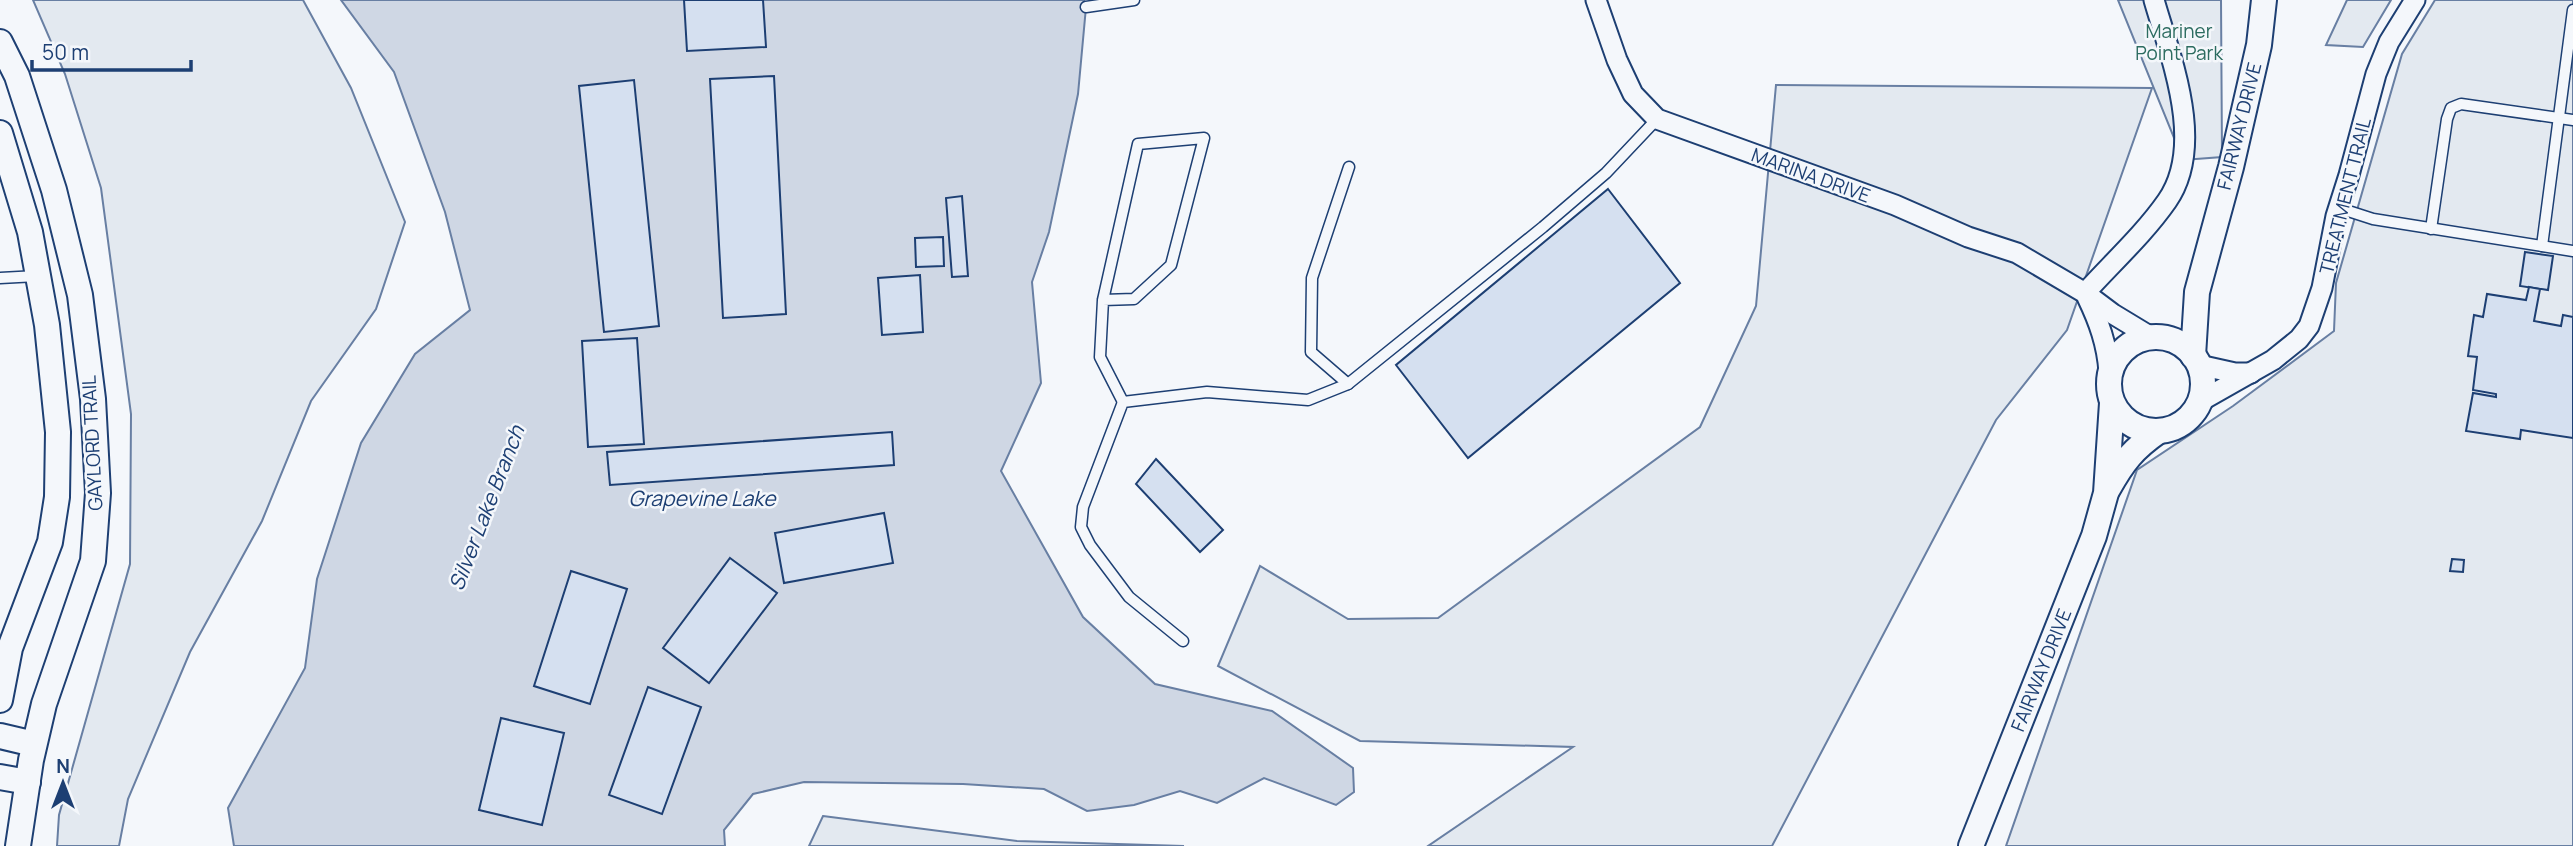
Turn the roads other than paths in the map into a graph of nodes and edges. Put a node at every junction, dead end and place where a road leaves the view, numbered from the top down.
1 (1134, 0) edge
2 (1596, 0) edge
3 (2154, 0) edge
4 (2264, 0) edge
5 (2415, 0) edge
6 (1086, 7) dead end
7 (2573, 10) edge
8 (0, 42) edge
9 (2559, 118) junction
10 (1657, 119) junction
11 (2573, 120) edge
12 (0, 133) edge
13 (1349, 167) dead end
14 (2339, 208) junction
15 (2431, 229) junction
16 (2542, 246) junction
17 (2573, 251) edge
18 (74, 269) junction
19 (38, 276) junction
20 (0, 278) edge
21 (2197, 292) junction
22 (2085, 293) junction
23 (1103, 300) junction
24 (2158, 337) junction
25 (2196, 360) junction
26 (2109, 372) junction
27 (2252, 373) junction
28 (1348, 384) junction
29 (1123, 402) junction
30 (2199, 402) junction
31 (2112, 404) junction
32 (2159, 431) junction
33 (2106, 492) junction
34 (1183, 641) dead end
35 (0, 700) edge
36 (0, 736) edge
37 (34, 744) junction
38 (0, 776) edge
39 (28, 782) junction
40 (18, 846) edge
41 (1971, 846) edge

1 - 6 lane
2 - 10 street, MARINA DRIVE
3 - 22 street
4 - 21 street, FAIRWAY DRIVE
5 - 14 street, TREATMENT TRAIL
7 - 9 lane
8 - 18 street, GAYLORD TRAIL
9 - 11 lane
9 - 15 lane
9 - 16 lane
10 - 22 street, MARINA DRIVE
10 - 28 lane
12 - 19 street, GAYLORD TRAIL
13 - 28 lane
14 - 15 lane
14 - 27 street, TREATMENT TRAIL
15 - 16 lane
16 - 17 lane
18 - 19 street
18 - 37 street, GAYLORD TRAIL
19 - 20 lane
19 - 35 street, GAYLORD TRAIL
21 - 24 street, FAIRWAY DRIVE
21 - 25 street, FAIRWAY DRIVE
22 - 24 street, MARINA DRIVE
22 - 26 street
23 - 23 lane
23 - 29 lane
24 - 25 street
24 - 26 street, FAIRWAY DRIVE
25 - 27 street
25 - 30 street, FAIRWAY DRIVE
26 - 31 street, FAIRWAY DRIVE
27 - 30 street, TREATMENT TRAIL
28 - 29 lane
29 - 34 lane
30 - 32 street, FAIRWAY DRIVE
31 - 32 street
31 - 33 street, FAIRWAY DRIVE
32 - 33 street, FAIRWAY DRIVE
33 - 41 street, FAIRWAY DRIVE
36 - 37 street
37 - 39 street, GAYLORD TRAIL
38 - 39 street
39 - 40 street, GAYLORD TRAIL

